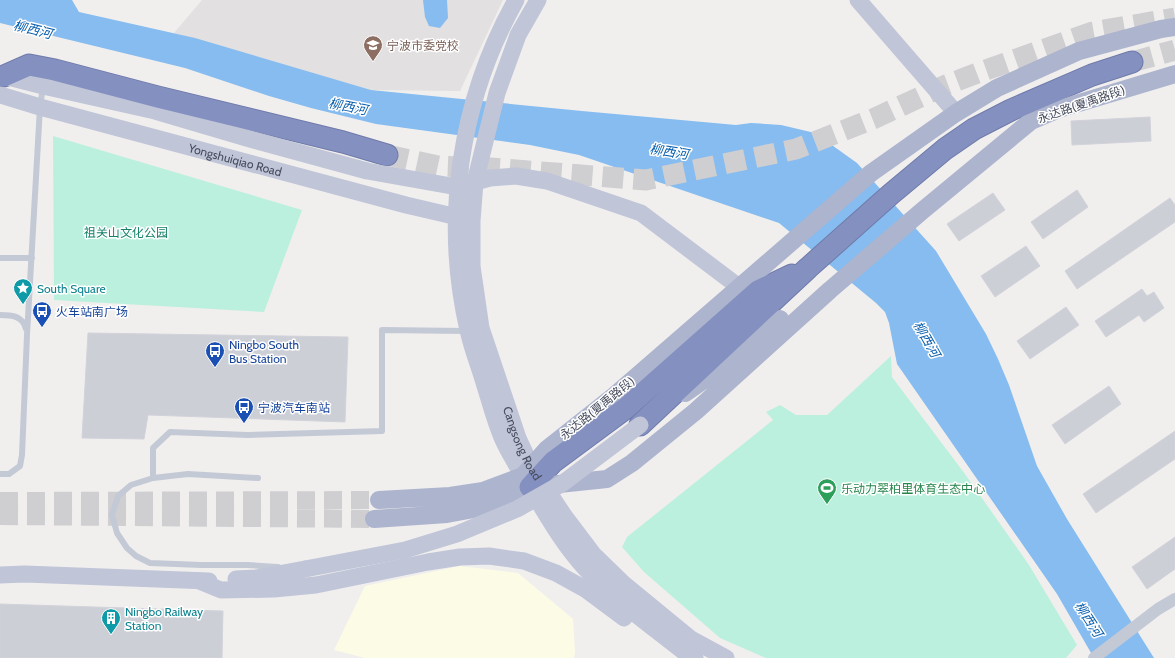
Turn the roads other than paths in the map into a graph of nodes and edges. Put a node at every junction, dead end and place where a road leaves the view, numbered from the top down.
1 (516, 0) edge
2 (538, 0) edge
3 (858, 0) edge
4 (1175, 27) edge
5 (1132, 62) tunnel mouth
6 (1175, 74) edge
7 (1, 80) edge
8 (43, 86) junction
9 (40, 107) junction
10 (956, 113) junction
11 (387, 154) tunnel mouth
12 (475, 182) junction
13 (457, 187) junction
14 (464, 219) junction
15 (0, 258) edge
16 (32, 258) junction
17 (808, 268) junction
18 (739, 287) junction
19 (825, 287) junction
20 (0, 315) edge
21 (468, 331) junction
22 (27, 335) junction
23 (640, 424) junction
24 (0, 474) edge
25 (531, 477) junction
26 (153, 478) junction
27 (258, 478) dead end
28 (379, 500) tunnel mouth
29 (374, 519) tunnel mouth
30 (0, 565) edge
31 (305, 569) junction
32 (0, 574) edge
33 (25, 574) junction
34 (199, 581) junction
35 (1175, 599) edge
36 (679, 658) edge
37 (695, 658) edge
38 (726, 658) edge
39 (1094, 658) edge

1 - 13 main road, Cangsong Road
2 - 12 main road, Cangsong Road
3 - 10 main road
4 - 10 main road
5 - 17 highway
6 - 19 main road, 永达路(夏禹路段)
7 - 8 main road, Yongshuiqiao Road
7 - 9 main road, Yongshuiqiao Road
7 - 11 highway
8 - 9 lane
8 - 13 main road, Yongshuiqiao Road
9 - 14 main road, Yongshuiqiao Road
9 - 16 lane
10 - 18 main road, 永达路(夏禹路段)
12 - 13 main road
12 - 14 main road, Cangsong Road
12 - 18 main road
13 - 14 main road, Cangsong Road
14 - 21 main road, Cangsong Road
14 - 25 main road, Cangsong Road
15 - 16 lane
16 - 22 lane
17 - 23 highway
17 - 25 highway
18 - 25 main road, 永达路(夏禹路段)
19 - 23 main road
19 - 25 main road, 永达路(夏禹路段)
20 - 22 lane
21 - 25 main road, Cangsong Road
21 - 26 lane
22 - 24 lane
23 - 31 main road, bridge
25 - 28 main road, 永达路(夏禹路段)
25 - 29 main road
25 - 37 main road, Cangsong Road
25 - 38 main road, Cangsong Road
26 - 27 lane
26 - 31 lane
30 - 33 main road
31 - 34 main road
32 - 33 main road
33 - 34 main road
34 - 36 main road
35 - 39 street

